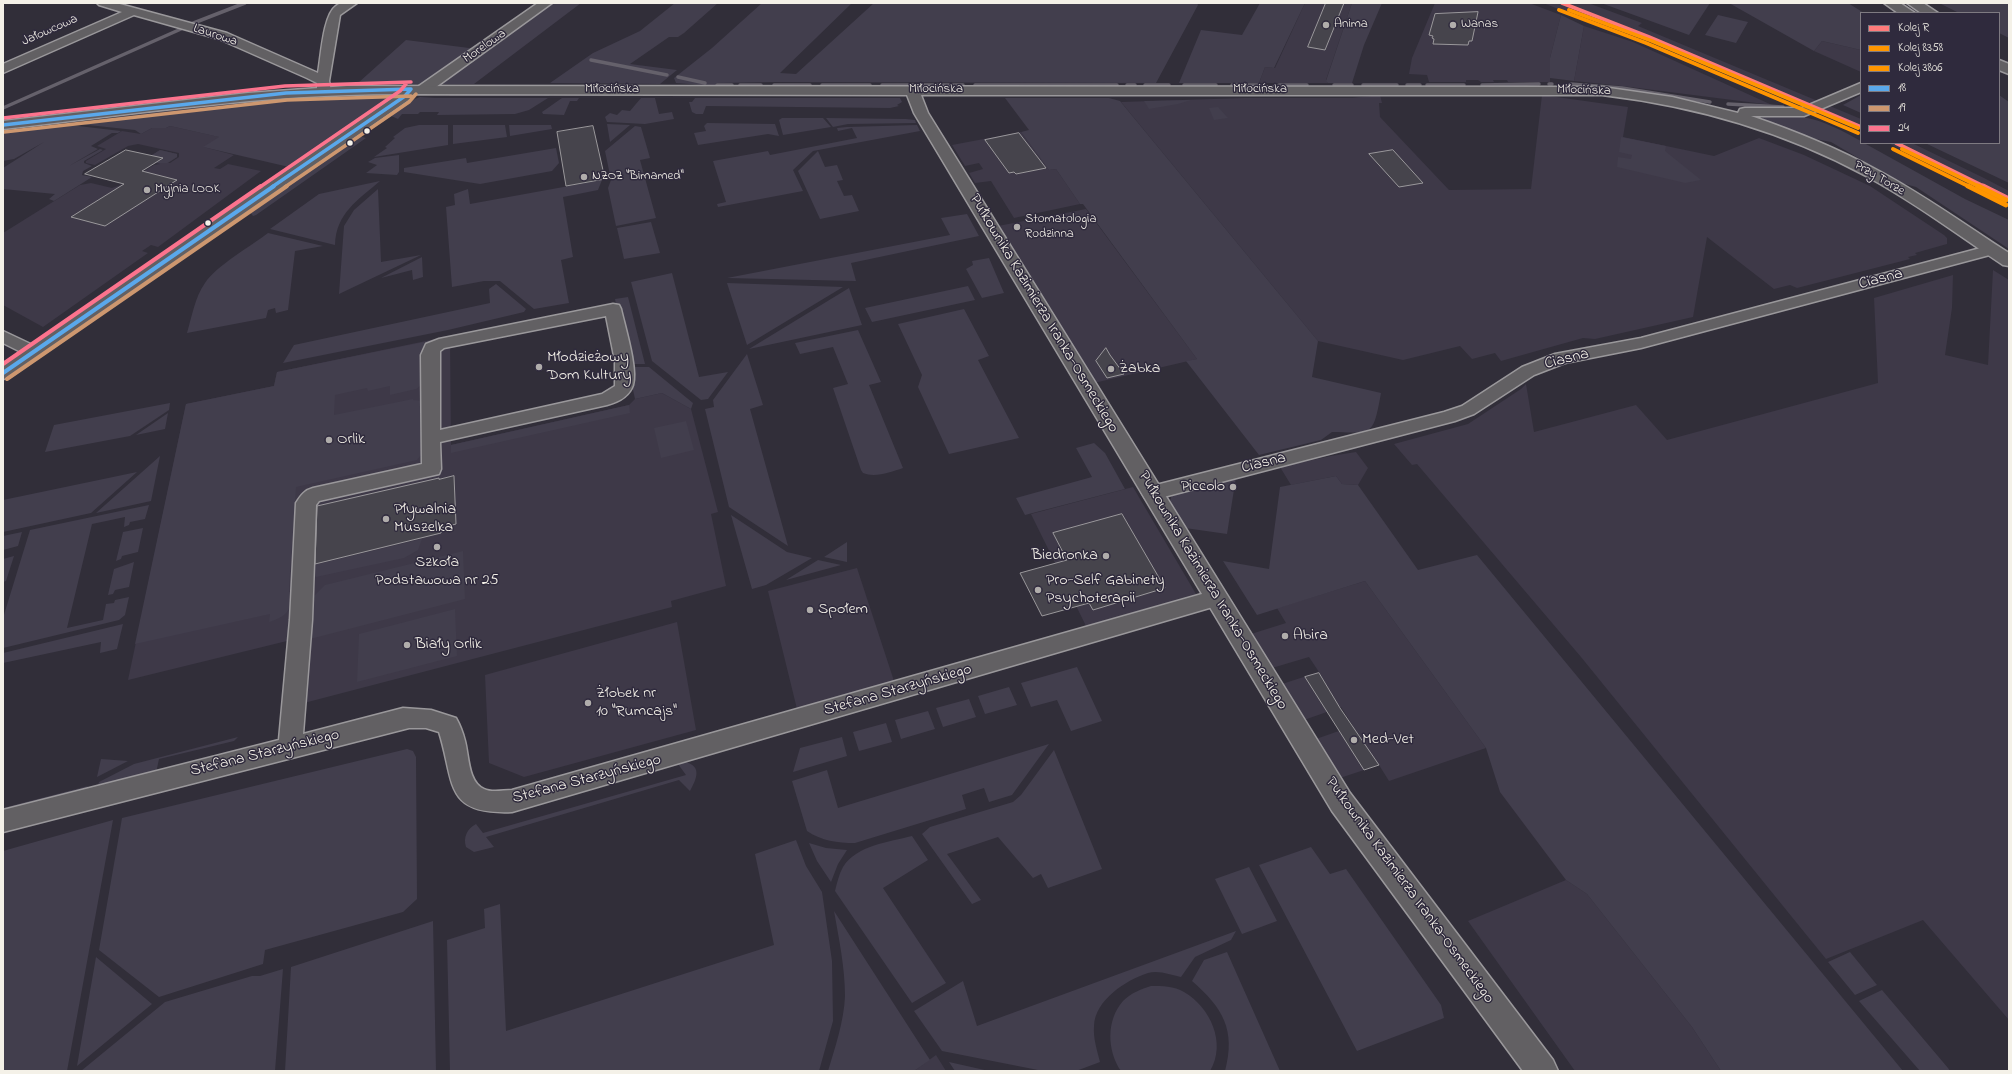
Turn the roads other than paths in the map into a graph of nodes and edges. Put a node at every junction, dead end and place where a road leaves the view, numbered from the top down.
1 (103, 3) edge
2 (351, 3) edge
3 (546, 3) edge
4 (1890, 3) edge
5 (1913, 3) edge
6 (132, 12) junction
7 (1906, 12) edge
8 (1929, 12) edge
9 (2000, 52) edge
10 (2009, 56) edge
11 (2000, 65) edge
12 (3, 69) edge
13 (2009, 70) edge
14 (323, 86) junction
15 (1860, 88) edge
16 (417, 89) junction
17 (914, 90) junction
18 (1739, 116) junction
19 (3, 125) edge
20 (1992, 250) junction
21 (2009, 261) edge
22 (3, 336) edge
23 (33, 352) junction
24 (3, 373) edge
25 (431, 438) junction
26 (1152, 493) junction
27 (1216, 598) junction
28 (290, 748) junction
29 (3, 821) edge
30 (1542, 1071) edge

1 - 6 street, Laurowa
2 - 14 street
3 - 16 street, Morelowa
4 - 7 street
5 - 8 street
6 - 12 street, Jałowcowa
6 - 14 street, Laurowa
9 - 10 street
11 - 13 street
14 - 16 street, Miłocińska
14 - 19 street, Miłocińska
15 - 18 street, Miłocińska
16 - 17 street, Miłocińska
16 - 23 street
17 - 18 street, Miłocińska
17 - 26 street, Pułkownika Kazimierza Iranka-Osmeckiego
18 - 20 street, Przy Torze
20 - 21 street, Przy Torze
20 - 26 street, Ciasna
22 - 23 street
23 - 24 street
25 - 25 street
25 - 28 street
26 - 27 street, Pułkownika Kazimierza Iranka-Osmeckiego
27 - 28 street, Stefana Starzyńskiego
27 - 30 street, Pułkownika Kazimierza Iranka-Osmeckiego
28 - 29 street, Stefana Starzyńskiego

